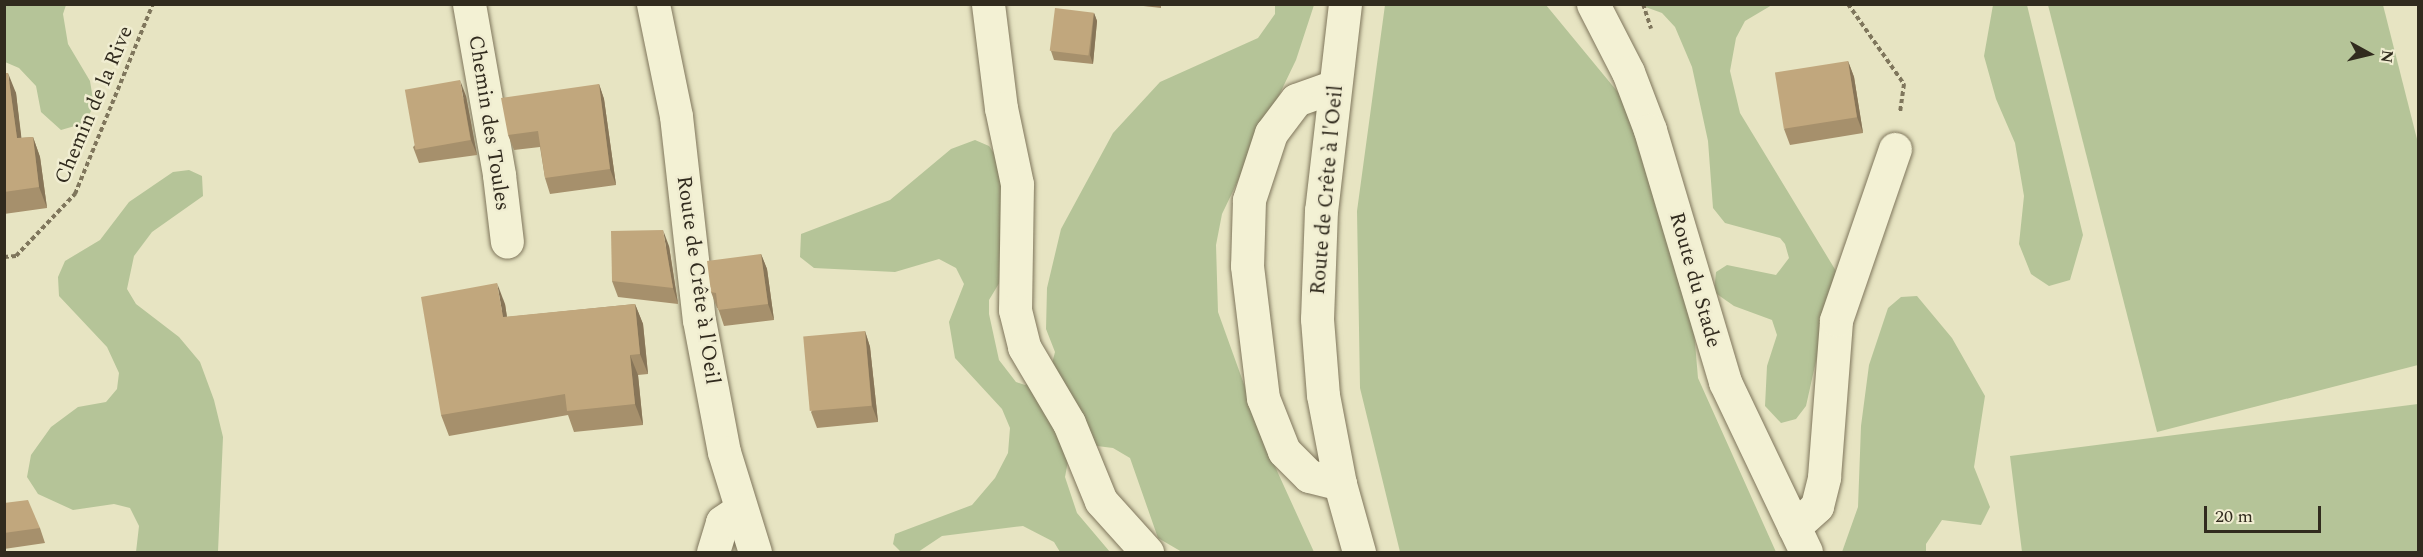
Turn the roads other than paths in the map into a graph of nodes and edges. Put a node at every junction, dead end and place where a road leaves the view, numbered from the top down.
1 (469, 4) edge
2 (652, 4) edge
3 (988, 4) edge
4 (1345, 4) edge
5 (1593, 4) edge
6 (1335, 86) junction
7 (1895, 149) road end
8 (507, 242) dead end
9 (1340, 484) junction
10 (740, 510) junction
11 (1800, 540) edge
12 (713, 552) edge
13 (755, 552) edge
14 (1147, 552) edge
15 (1359, 552) edge

1 - 8 street, Chemin des Toules
2 - 10 street, Route de Crête à l'Oeil
3 - 14 street
4 - 6 street, Route de Crête à l'Oeil
5 - 11 street, Route du Stade
6 - 9 street, Route de Crête à l'Oeil
6 - 9 street
7 - 11 street
9 - 15 street, Route de Crête à l'Oeil
10 - 12 street
10 - 13 street, Route de Crête à l'Oeil

